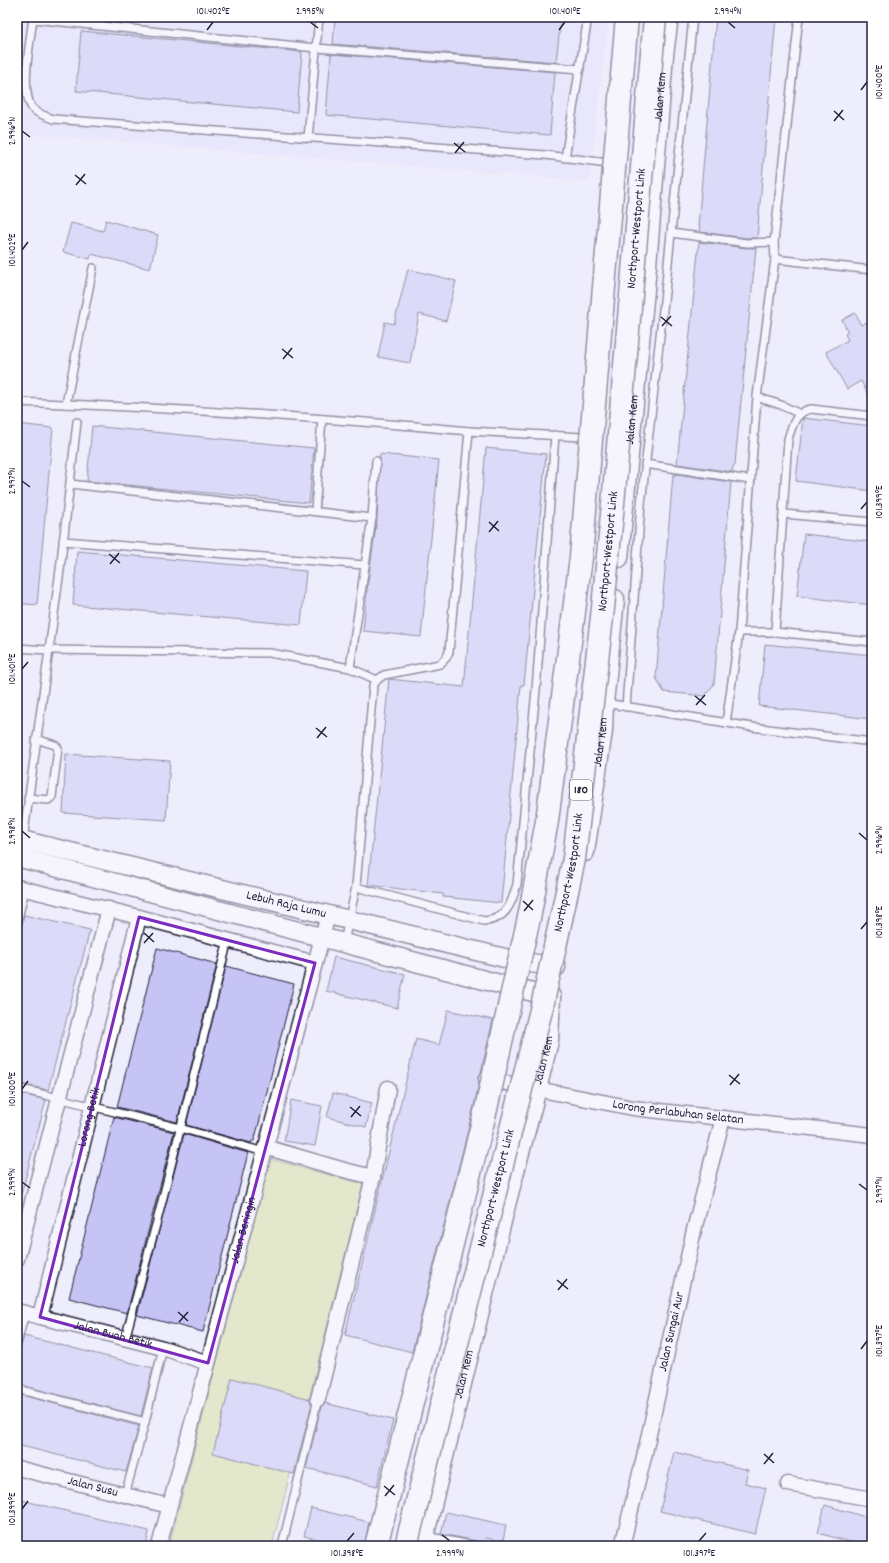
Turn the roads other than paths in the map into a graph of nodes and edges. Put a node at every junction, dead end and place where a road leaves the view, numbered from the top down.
1 (319, 17) edge
2 (588, 17) edge
3 (620, 17) edge
4 (627, 17) edge
5 (655, 17) edge
6 (669, 17) edge
7 (693, 17) edge
8 (799, 17) edge
9 (33, 18) edge
10 (316, 48) junction
11 (580, 69) junction
12 (308, 138) junction
13 (565, 158) junction
14 (608, 163) junction
15 (671, 233) junction
16 (774, 242) junction
17 (774, 259) junction
18 (93, 268) dead end
19 (872, 270) edge
20 (757, 397) junction
21 (17, 402) edge
22 (66, 404) junction
23 (800, 414) junction
24 (872, 416) edge
25 (322, 419) junction
26 (77, 422) dead end
27 (469, 431) junction
28 (555, 435) junction
29 (582, 438) junction
30 (376, 461) dead end
31 (645, 464) junction
32 (750, 480) junction
33 (70, 484) junction
34 (315, 512) junction
35 (784, 514) junction
36 (372, 518) junction
37 (872, 522) edge
38 (63, 541) junction
39 (365, 565) junction
40 (739, 632) junction
41 (775, 632) junction
42 (872, 642) edge
43 (17, 648) edge
44 (48, 650) junction
45 (350, 668) junction
46 (377, 680) junction
47 (604, 703) junction
48 (626, 707) junction
49 (726, 723) junction
50 (36, 739) junction
51 (872, 742) edge
52 (28, 798) junction
53 (20, 849) edge
54 (356, 887) junction
55 (21, 888) edge
56 (109, 909) junction
57 (328, 915) junction
58 (139, 916) junction
59 (349, 920) junction
60 (17, 923) edge
61 (322, 937) junction
62 (228, 940) junction
63 (343, 943) junction
64 (512, 960) junction
65 (315, 963) junction
66 (556, 967) junction
67 (507, 986) junction
68 (551, 996) junction
69 (486, 1079) junction
70 (17, 1088) edge
71 (388, 1088) dead end
72 (537, 1089) junction
73 (59, 1098) junction
74 (92, 1106) junction
75 (723, 1118) junction
76 (180, 1128) junction
77 (872, 1135) edge
78 (265, 1150) junction
79 (373, 1176) junction
80 (17, 1259) edge
81 (21, 1312) edge
82 (40, 1317) junction
83 (125, 1339) junction
84 (17, 1343) edge
85 (163, 1348) junction
86 (208, 1363) junction
87 (17, 1389) edge
88 (318, 1399) joint
89 (145, 1422) junction
90 (17, 1468) edge
91 (788, 1484) dead end
92 (125, 1495) junction
93 (872, 1500) edge
94 (169, 1506) junction
95 (417, 1543) edge
96 (159, 1546) edge
97 (282, 1546) edge
98 (369, 1546) edge
99 (376, 1546) edge
100 (476, 1546) edge
101 (622, 1546) edge

1 - 10 lane
2 - 11 lane
3 - 14 street
4 - 99 main road, Northport-Westport Link / 180, bridge
5 - 95 main road, Northport-Westport Link / 180, bridge
6 - 47 street, Jalan Kem
7 - 15 lane
8 - 16 lane
9 - 10 lane
9 - 12 lane
10 - 11 lane
10 - 12 lane
11 - 13 lane
12 - 13 lane
13 - 14 lane
14 - 29 street
15 - 16 lane
15 - 31 lane
16 - 17 lane
17 - 19 lane
17 - 20 lane
18 - 22 lane
20 - 23 lane
20 - 32 lane
21 - 22 lane
22 - 25 lane
23 - 24 lane
23 - 35 lane
25 - 27 lane
25 - 34 lane
26 - 33 lane
27 - 28 lane
27 - 46 lane
28 - 29 lane
28 - 54 lane
29 - 64 street
30 - 36 lane
31 - 32 lane
31 - 48 lane
32 - 40 lane
33 - 34 lane
33 - 38 lane
34 - 36 lane
35 - 37 lane
35 - 41 lane
36 - 39 lane
38 - 39 lane
38 - 44 lane
39 - 45 lane
40 - 41 lane
40 - 49 lane
41 - 42 lane
43 - 44 lane
44 - 45 lane
44 - 50 lane
45 - 46 lane
46 - 54 lane
47 - 48 lane
47 - 66 street, Jalan Kem
48 - 49 lane
49 - 51 lane
50 - 52 lane
50 - 52 lane
52 - 53 lane
53 - 57 street, Lebuh Raja Lumu
53 - 61 street, Lebuh Raja Lumu
54 - 59 lane
55 - 56 street
55 - 60 lane
56 - 58 street
56 - 73 street
57 - 59 street, Lebuh Raja Lumu
57 - 61 street, Jalan Beringin
58 - 62 street
58 - 74 street, Lorong Betik
59 - 63 lane
59 - 64 street, Lebuh Raja Lumu
61 - 63 street, Lebuh Raja Lumu
61 - 65 street, Jalan Beringin
62 - 65 street
62 - 76 lane
63 - 67 street, Lebuh Raja Lumu
64 - 66 street, Lebuh Raja Lumu
64 - 67 street
65 - 78 street, Jalan Beringin
66 - 68 street, Jalan Kem
67 - 68 street, Lebuh Raja Lumu
67 - 69 street
68 - 72 street, Jalan Kem
69 - 72 street, Lorong Perlabuhan Selatan
69 - 98 street
70 - 73 lane
71 - 79 street
72 - 75 street, Lorong Perlabuhan Selatan
72 - 95 street, Jalan Kem
73 - 74 lane
73 - 80 street
74 - 76 lane
74 - 82 street, Lorong Betik
75 - 77 street, Lorong Perlabuhan Selatan
75 - 101 street, Jalan Sungai Aur
76 - 78 lane
76 - 83 lane
78 - 79 street
78 - 86 street, Jalan Beringin
79 - 88 street
81 - 82 street, Jalan Buah Betik
81 - 84 lane
82 - 83 street, Jalan Buah Betik
83 - 85 street, Jalan Buah Betik
85 - 86 street, Jalan Buah Betik
85 - 89 lane
86 - 94 street, Jalan Beringin
87 - 89 lane
88 - 97 lane
89 - 92 lane
90 - 92 street, Jalan Susu
91 - 93 street
92 - 94 street, Jalan Susu
94 - 96 street, Jalan Beringin
95 - 100 lane

